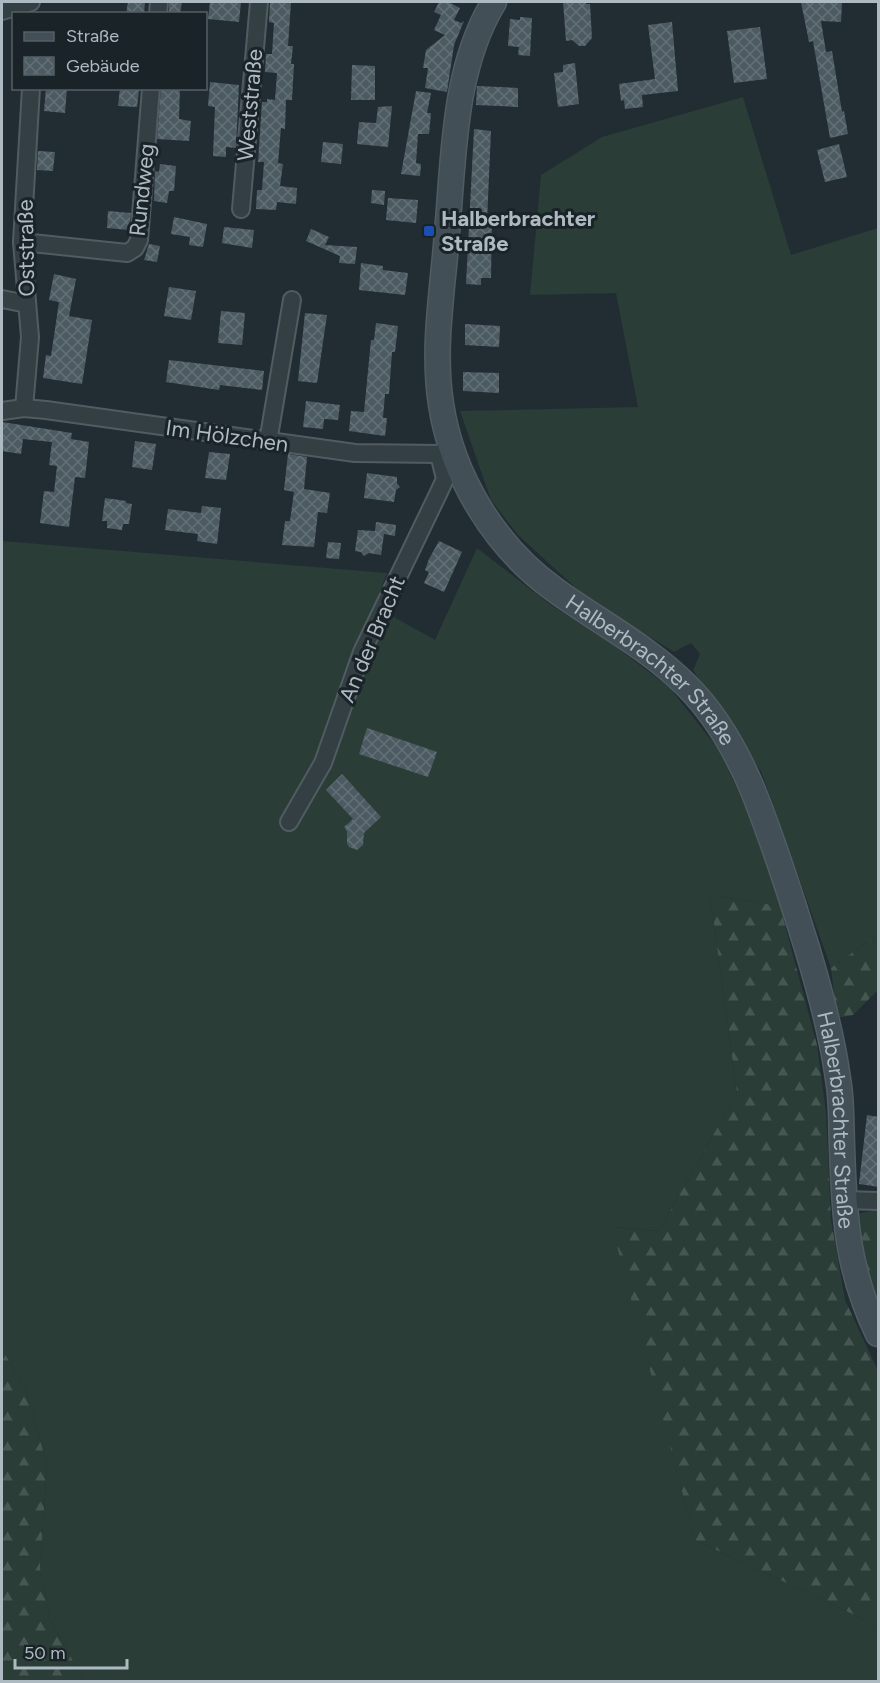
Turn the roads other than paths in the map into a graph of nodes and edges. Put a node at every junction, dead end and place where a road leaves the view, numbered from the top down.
1 (31, 2) edge
2 (259, 2) edge
3 (494, 2) edge
4 (2, 11) edge
5 (31, 90) edge
6 (151, 90) edge
7 (241, 209) dead end
8 (22, 242) junction
9 (2, 299) edge
10 (292, 300) dead end
11 (27, 304) junction
12 (24, 408) junction
13 (2, 411) edge
14 (268, 442) junction
15 (445, 450) junction
16 (289, 822) dead end
17 (844, 1200) junction
18 (879, 1201) edge
19 (879, 1334) edge

1 - 4 street
2 - 7 street, Weststraße
3 - 15 main road, Halberbrachter Straße
5 - 8 street, Oststraße
6 - 8 street, Rundweg
8 - 11 street, Oststraße
9 - 11 street
10 - 14 street
11 - 12 street, Oststraße
12 - 13 street, Im Hölzchen
12 - 14 street, Im Hölzchen
14 - 15 street, Im Hölzchen
15 - 16 street, An der Bracht
15 - 17 main road, Halberbrachter Straße
17 - 18 street
17 - 19 main road, Halberbrachter Straße

